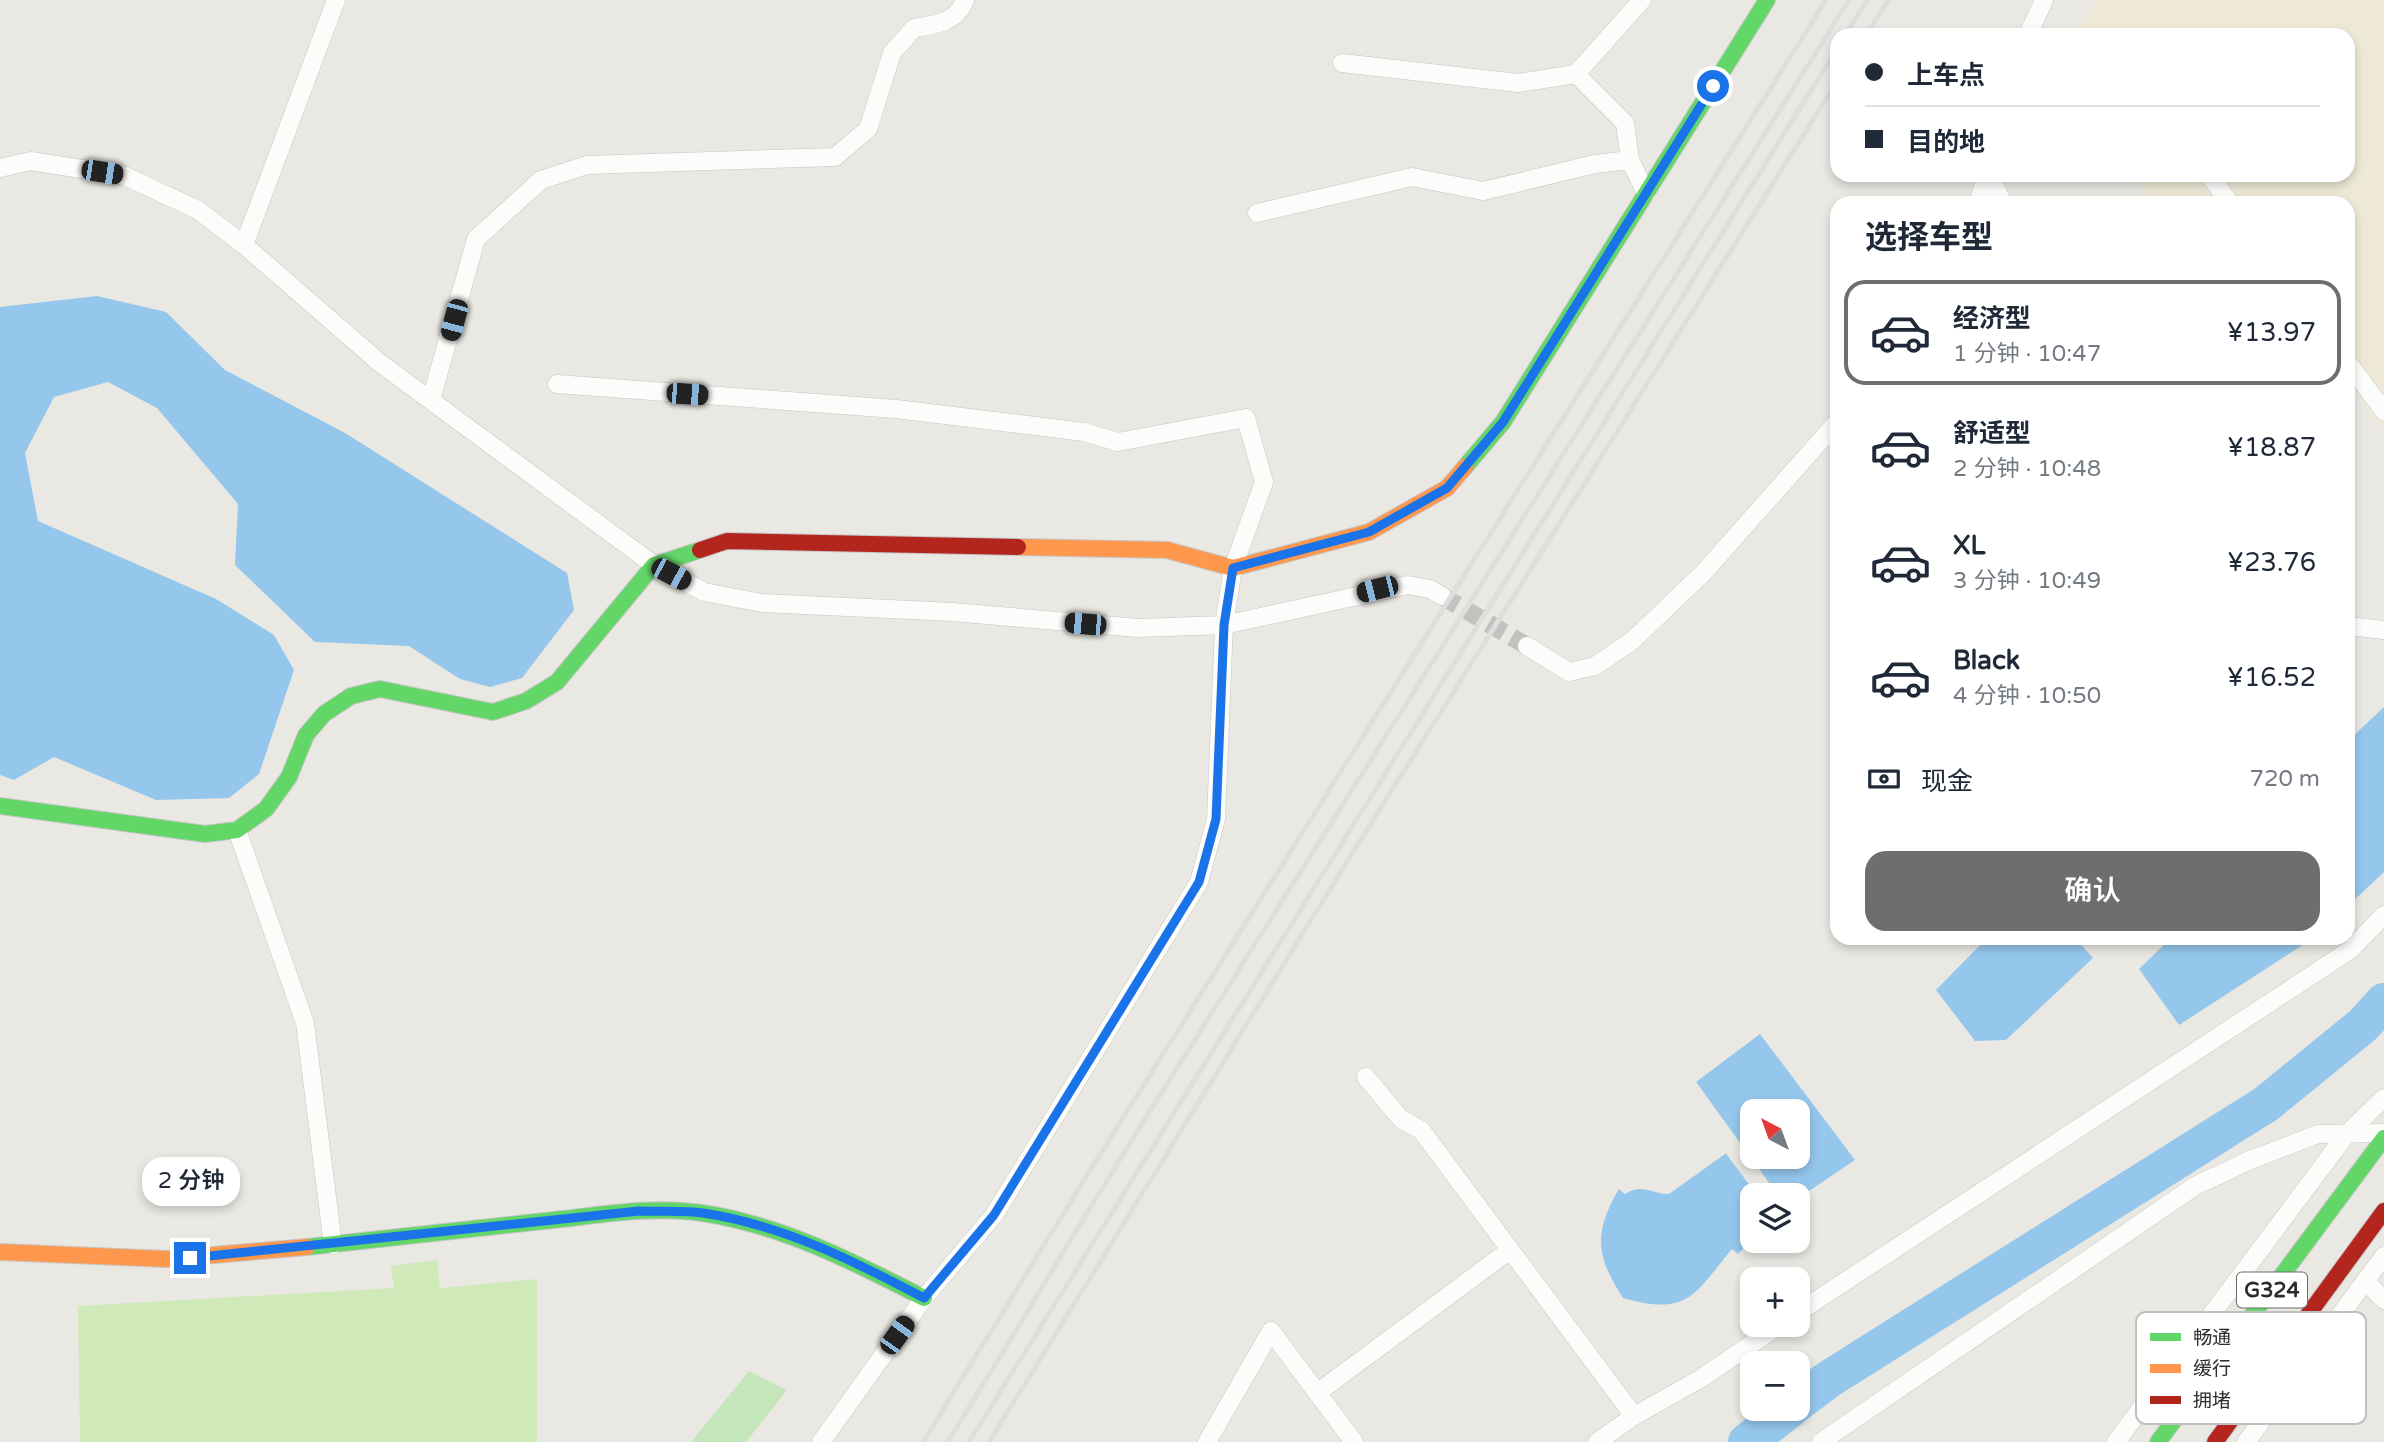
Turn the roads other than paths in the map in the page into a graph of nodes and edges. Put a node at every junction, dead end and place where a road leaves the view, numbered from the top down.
1 (336, 0) edge
2 (965, 0) edge
3 (1642, 0) edge
4 (1767, 0) edge
5 (2045, 0) edge
6 (2031, 28) edge
7 (1342, 63) dead end
8 (1576, 74) junction
9 (1630, 160) junction
10 (0, 167) edge
11 (1646, 193) junction
12 (1257, 213) dead end
13 (244, 245) junction
14 (2355, 372) edge
15 (557, 384) dead end
16 (431, 400) junction
17 (2384, 411) edge
18 (1830, 430) edge
19 (654, 565) junction
20 (1233, 568) junction
21 (1442, 596) tunnel mouth
22 (1224, 625) junction
23 (2355, 627) edge
24 (2384, 630) edge
25 (1527, 646) tunnel mouth
26 (0, 806) edge
27 (237, 830) junction
28 (2384, 915) edge
29 (2355, 945) edge
30 (2355, 945) edge
31 (1366, 1077) dead end
32 (2384, 1098) edge
33 (2346, 1135) junction
34 (2384, 1135) edge
35 (2384, 1211) edge
36 (333, 1245) junction
37 (1510, 1250) junction
38 (0, 1252) edge
39 (2384, 1256) edge
40 (2365, 1281) junction
41 (924, 1298) junction
42 (2384, 1300) edge
43 (1810, 1304) edge
44 (2213, 1312) edge
45 (2254, 1312) edge
46 (2310, 1312) edge
47 (2342, 1312) edge
48 (1762, 1337) edge
49 (1317, 1393) junction
50 (2136, 1415) edge
51 (1634, 1416) junction
52 (2171, 1424) edge
53 (2228, 1424) edge
54 (2259, 1424) edge
55 (821, 1442) edge
56 (1207, 1442) edge
57 (1354, 1442) edge
58 (1597, 1442) edge
59 (1821, 1442) edge
60 (2116, 1442) edge
61 (2158, 1442) edge
62 (2215, 1442) edge
63 (2246, 1442) edge

1 - 13 street
2 - 16 street
3 - 8 street
4 - 11 main road
5 - 6 street
7 - 8 street
8 - 9 street
9 - 11 street
9 - 12 street
10 - 13 street
11 - 20 main road
13 - 16 street
14 - 17 street
15 - 20 street
16 - 19 street
18 - 25 street
19 - 20 main road
19 - 22 street
19 - 27 main road
20 - 22 street
21 - 22 street
22 - 41 street
23 - 24 street
26 - 27 main road
27 - 36 street
28 - 29 street
30 - 43 street
31 - 37 street
32 - 33 street
33 - 34 street
33 - 44 street
33 - 59 street
34 - 45 main road, G324
35 - 46 main road, G324
36 - 38 main road
36 - 41 main road
37 - 49 street
37 - 51 street
39 - 40 street
40 - 42 street
40 - 47 street
41 - 55 street
48 - 51 street
49 - 56 street
49 - 57 street
50 - 60 street
51 - 58 street
52 - 61 main road, G324
53 - 62 main road, G324
54 - 63 street

